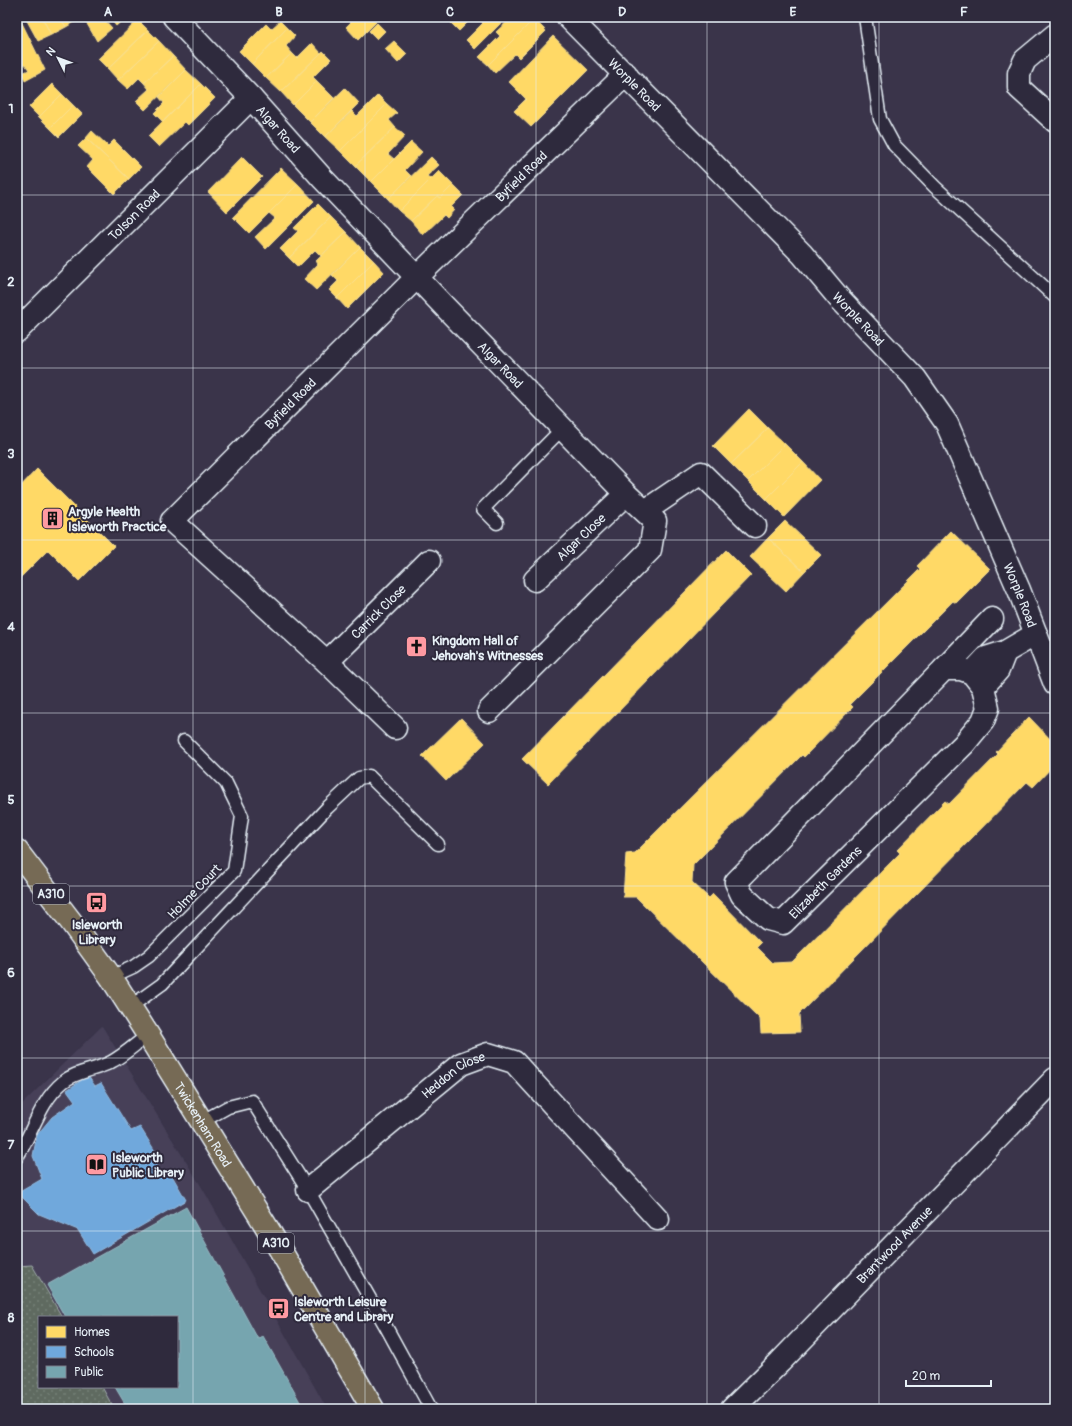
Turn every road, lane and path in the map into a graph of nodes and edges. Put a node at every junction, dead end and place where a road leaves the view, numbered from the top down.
1 (174, 17) edge
2 (568, 17) edge
3 (865, 17) edge
4 (1055, 35) edge
5 (626, 74) junction
6 (251, 98) junction
7 (1055, 121) edge
8 (417, 277) junction
9 (1055, 298) edge
10 (17, 331) edge
11 (563, 428) junction
12 (626, 494) junction
13 (645, 511) junction
14 (497, 523) dead end
15 (755, 526) dead end
16 (429, 561) dead end
17 (535, 580) dead end
18 (992, 619) dead end
19 (1036, 634) junction
20 (327, 662) junction
21 (944, 669) junction
22 (977, 680) junction
23 (1055, 684) edge
24 (489, 711) dead end
25 (395, 728) dead end
26 (184, 741) dead end
27 (438, 844) dead end
28 (17, 851) edge
29 (111, 977) junction
30 (130, 1007) junction
31 (148, 1035) junction
32 (1055, 1080) edge
33 (201, 1122) junction
34 (17, 1157) edge
35 (308, 1190) junction
36 (658, 1219) dead end
37 (373, 1409) edge
38 (431, 1409) edge
39 (732, 1409) edge

1 - 6 street, Algar Road
2 - 5 street, Worple Road
3 - 9 lane
4 - 7 street
5 - 8 street, Byfield Road
5 - 19 street, Worple Road
6 - 8 street, Algar Road
6 - 10 street, Tolson Road
8 - 11 street, Algar Road
8 - 20 street, Byfield Road
11 - 12 street, Algar Road
11 - 14 lane
12 - 13 street, Algar Road
12 - 17 street, Algar Close
13 - 15 street
13 - 24 street, Algar Road
16 - 20 street, Carrick Close
18 - 21 street, Elizabeth Gardens
19 - 22 street
19 - 23 street, Worple Road
20 - 25 street, Byfield Road
21 - 22 street
21 - 22 street, Elizabeth Gardens
26 - 29 lane, Holme Court
27 - 30 lane
28 - 29 main road, Twickenham Road / A310
29 - 30 main road, Twickenham Road / A310
30 - 31 main road, Twickenham Road / A310
31 - 33 main road, Twickenham Road / A310
31 - 34 lane
32 - 39 street, Brantwood Avenue
33 - 35 lane
33 - 37 main road, Twickenham Road / A310
35 - 36 street, Heddon Close
35 - 38 lane

